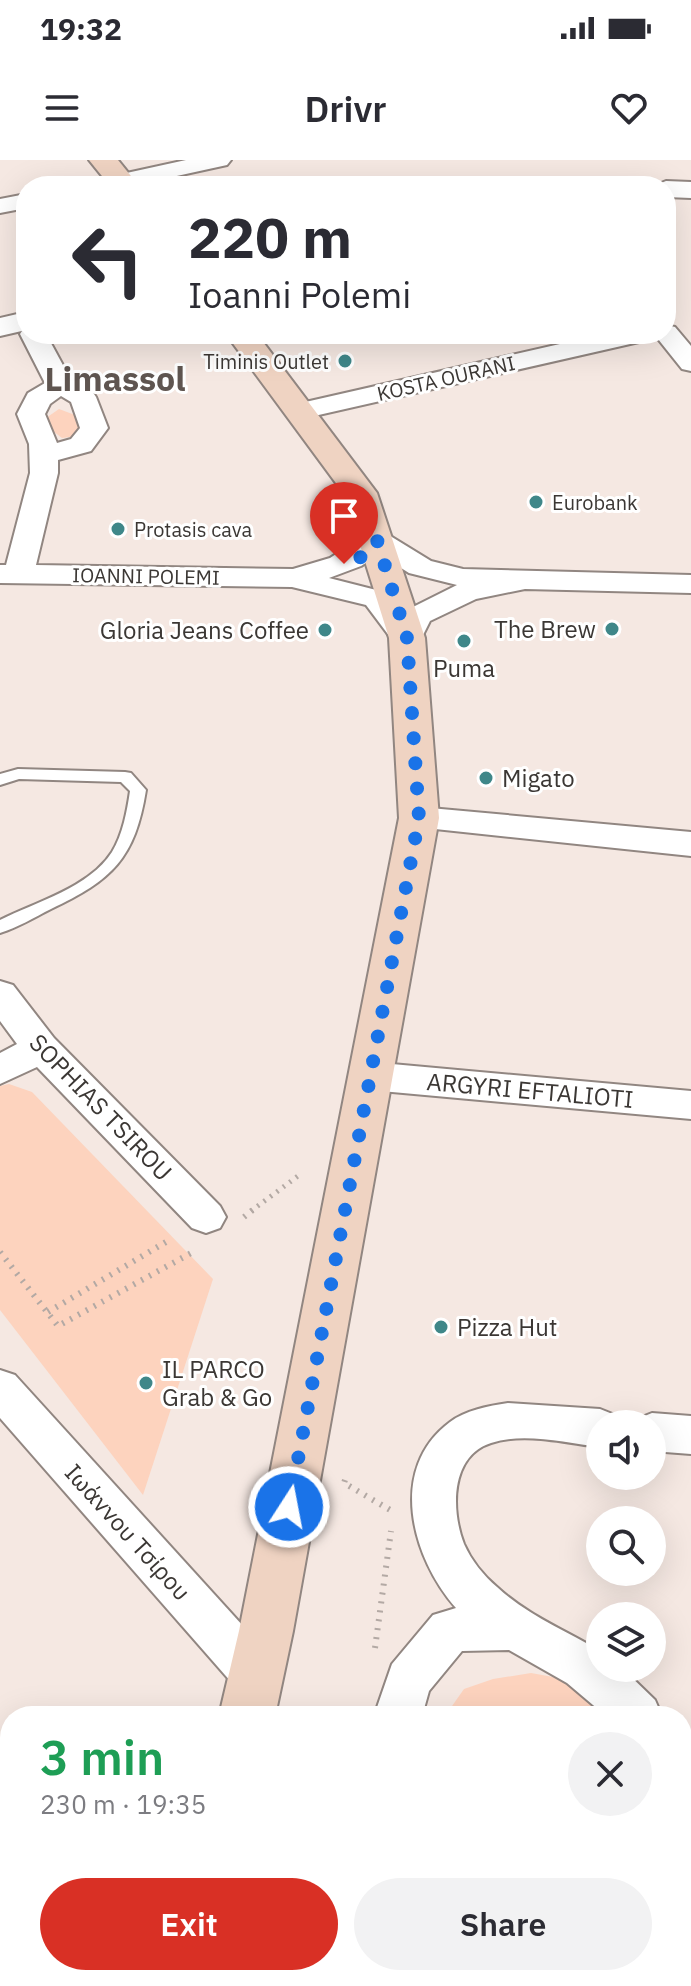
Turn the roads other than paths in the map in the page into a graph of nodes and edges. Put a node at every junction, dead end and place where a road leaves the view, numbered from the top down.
1 (219, 160) edge
2 (124, 176) edge
3 (38, 344) edge
4 (249, 344) edge
5 (595, 344) edge
6 (676, 344) edge
7 (691, 363) edge
8 (60, 385) junction
9 (301, 411) junction
10 (45, 455) junction
11 (377, 540) junction
12 (9, 574) edge
13 (292, 578) junction
14 (519, 581) junction
15 (691, 584) edge
16 (407, 638) junction
17 (0, 780) edge
18 (419, 818) junction
19 (691, 844) edge
20 (0, 927) edge
21 (0, 994) edge
22 (41, 1048) junction
23 (0, 1070) edge
24 (370, 1076) junction
25 (691, 1105) edge
26 (217, 1228) road end
27 (0, 1388) edge
28 (586, 1427) edge
29 (666, 1433) edge
30 (691, 1435) edge
31 (519, 1628) junction
32 (251, 1696) edge
33 (401, 1706) edge
34 (627, 1706) edge

1 - 2 street
3 - 8 street
4 - 9 main road
5 - 9 street, KOSTA OURANI
6 - 7 street
8 - 10 street
8 - 10 street
9 - 11 main road
10 - 12 street
11 - 13 street, IOANNI POLEMI
11 - 14 street
11 - 16 main road
12 - 13 street, IOANNI POLEMI
13 - 16 street, IOANNI POLEMI
14 - 15 street
14 - 16 street
16 - 18 main road
17 - 20 lane
18 - 19 street
18 - 24 main road
21 - 22 street, SOPHIAS TSIROU
22 - 23 street
22 - 26 street, SOPHIAS TSIROU
24 - 25 street, ARGYRI EFTALIOTI
24 - 32 main road
27 - 32 street, Ιωάννου Τσίρου
28 - 31 street
29 - 30 street
31 - 33 street
31 - 34 street

